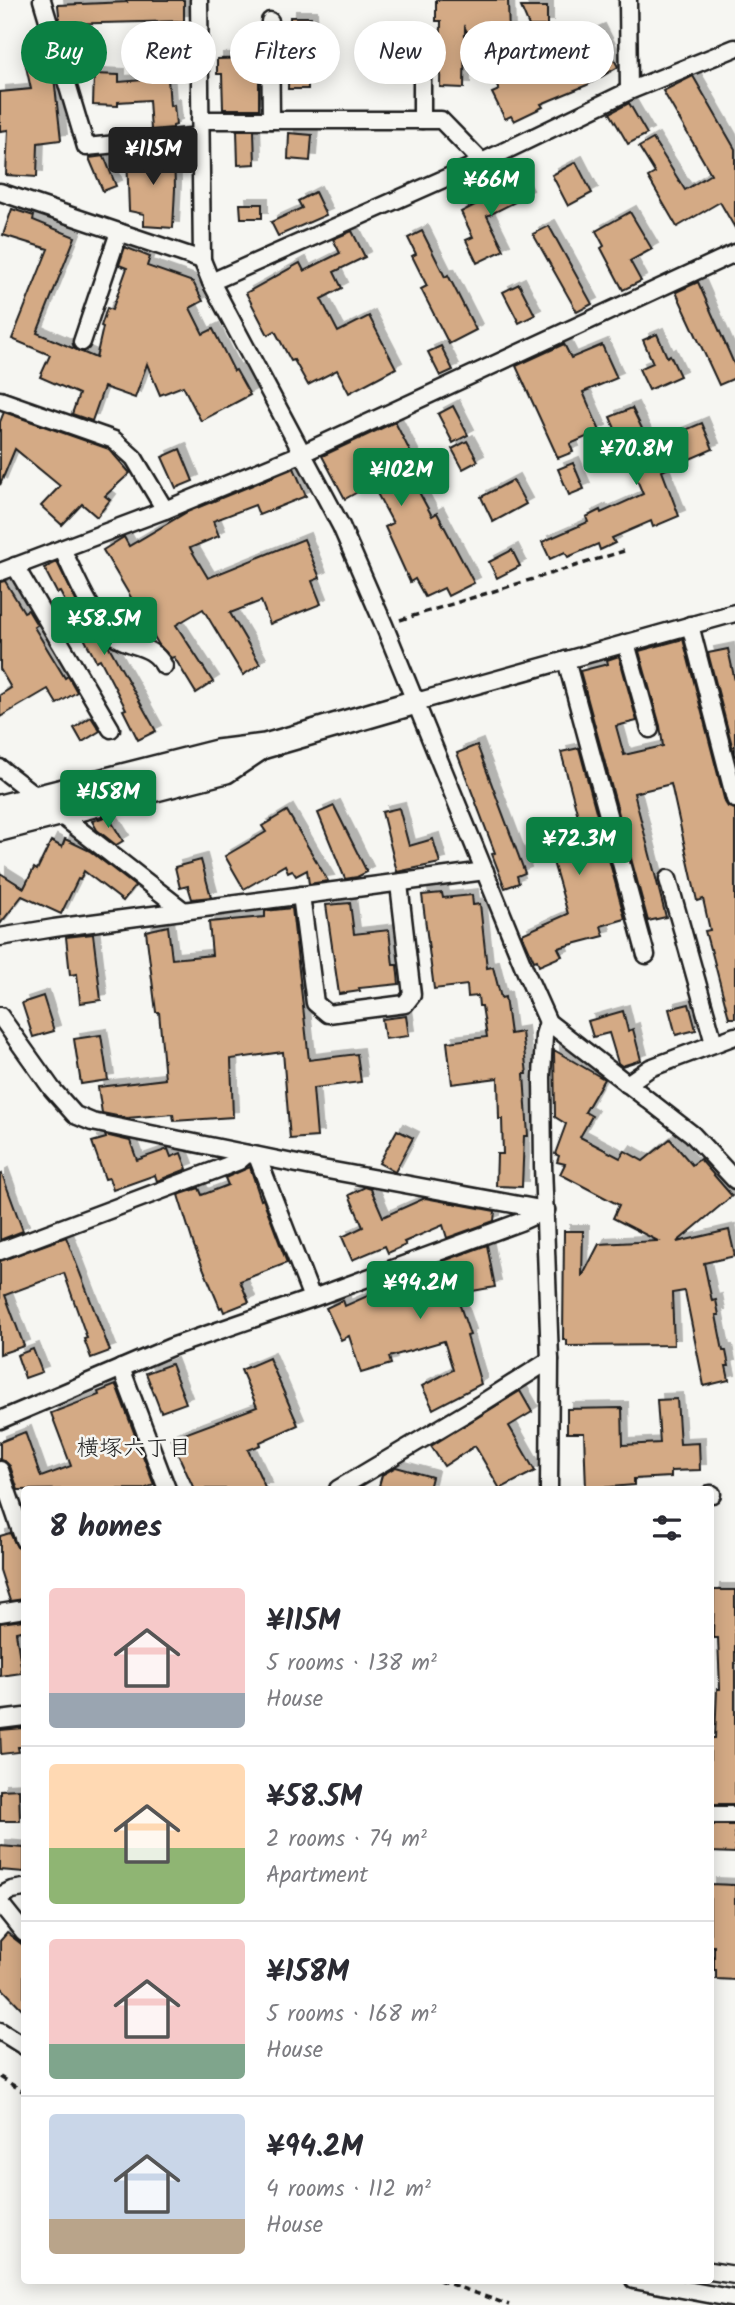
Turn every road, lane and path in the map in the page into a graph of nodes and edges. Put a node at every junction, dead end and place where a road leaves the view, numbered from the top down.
1 (42, 0) edge
2 (199, 0) edge
3 (628, 0) edge
4 (735, 48) edge
5 (271, 84) edge
6 (422, 84) edge
7 (629, 91) junction
8 (271, 120) junction
9 (422, 120) junction
10 (200, 128) junction
11 (482, 162) junction
12 (2, 197) edge
13 (119, 232) junction
14 (735, 253) edge
15 (202, 260) junction
16 (211, 282) junction
17 (82, 342) dead end
18 (0, 400) edge
19 (303, 453) junction
20 (165, 510) junction
21 (62, 549) junction
22 (624, 551) dead end
23 (7, 569) edge
24 (735, 613) edge
25 (384, 625) junction
26 (690, 625) junction
27 (626, 643) junction
28 (566, 660) junction
29 (164, 666) dead end
30 (416, 702) junction
31 (111, 729) dead end
32 (649, 729) dead end
33 (265, 746) junction
34 (0, 768) edge
35 (37, 797) junction
36 (735, 799) edge
37 (0, 807) edge
38 (58, 814) junction
39 (0, 829) edge
40 (485, 872) junction
41 (668, 879) dead end
42 (399, 884) junction
43 (301, 895) junction
44 (184, 911) junction
45 (0, 937) edge
46 (646, 955) dead end
47 (0, 1016) edge
48 (548, 1022) junction
49 (735, 1036) edge
50 (714, 1043) junction
51 (627, 1084) junction
52 (252, 1155) junction
53 (735, 1180) edge
54 (545, 1210) junction
55 (0, 1251) edge
56 (312, 1298) junction
57 (550, 1360) junction
58 (121, 1368) junction
59 (0, 1420) edge
60 (0, 1470) edge
61 (166, 1486) edge
62 (343, 1486) edge
63 (549, 1486) edge
64 (21, 1531) edge
65 (21, 1610) edge
66 (0, 1613) edge
67 (21, 1717) edge
68 (0, 1720) edge
69 (714, 1815) edge
70 (735, 1815) edge
71 (21, 1888) edge
72 (0, 1896) edge
73 (0, 1903) edge
74 (21, 1929) edge
75 (0, 2031) edge
76 (21, 2044) edge
77 (0, 2077) edge
78 (21, 2090) edge
79 (714, 2272) edge
80 (735, 2275) edge
81 (450, 2284) edge
82 (665, 2284) edge
83 (735, 2299) edge
84 (509, 2305) edge

1 - 10 street
2 - 10 street
3 - 7 street
4 - 7 street
5 - 8 street
6 - 9 street
7 - 11 street
8 - 9 street
8 - 10 street
9 - 11 street
10 - 15 street
11 - 16 street
12 - 13 street
13 - 15 street
13 - 17 street
14 - 19 street
15 - 16 street
16 - 19 street
18 - 20 street
19 - 20 street
19 - 25 street
20 - 21 street
21 - 23 street
21 - 29 street
22 - 25 path
23 - 31 street
24 - 26 street
25 - 30 street
26 - 27 street
26 - 36 street
27 - 28 street
27 - 32 street
28 - 30 street
28 - 46 street
30 - 33 street
30 - 40 street
33 - 35 street
33 - 38 street
34 - 35 street
35 - 37 street
35 - 38 street
38 - 39 street
38 - 44 street
40 - 42 street
40 - 48 street
41 - 50 street
42 - 43 street
42 - 43 street
43 - 44 street
44 - 45 street
47 - 52 street
48 - 51 street
48 - 54 street
49 - 50 street
50 - 51 street
51 - 53 street
52 - 54 street
52 - 55 street
52 - 56 street
54 - 56 street
54 - 57 street
56 - 58 street
57 - 62 street
57 - 63 street
58 - 59 street
58 - 61 street
60 - 64 street
65 - 66 street
67 - 68 street
69 - 70 street
71 - 72 street
73 - 74 street
75 - 76 street
77 - 78 path
79 - 80 street
81 - 84 path
82 - 83 street

